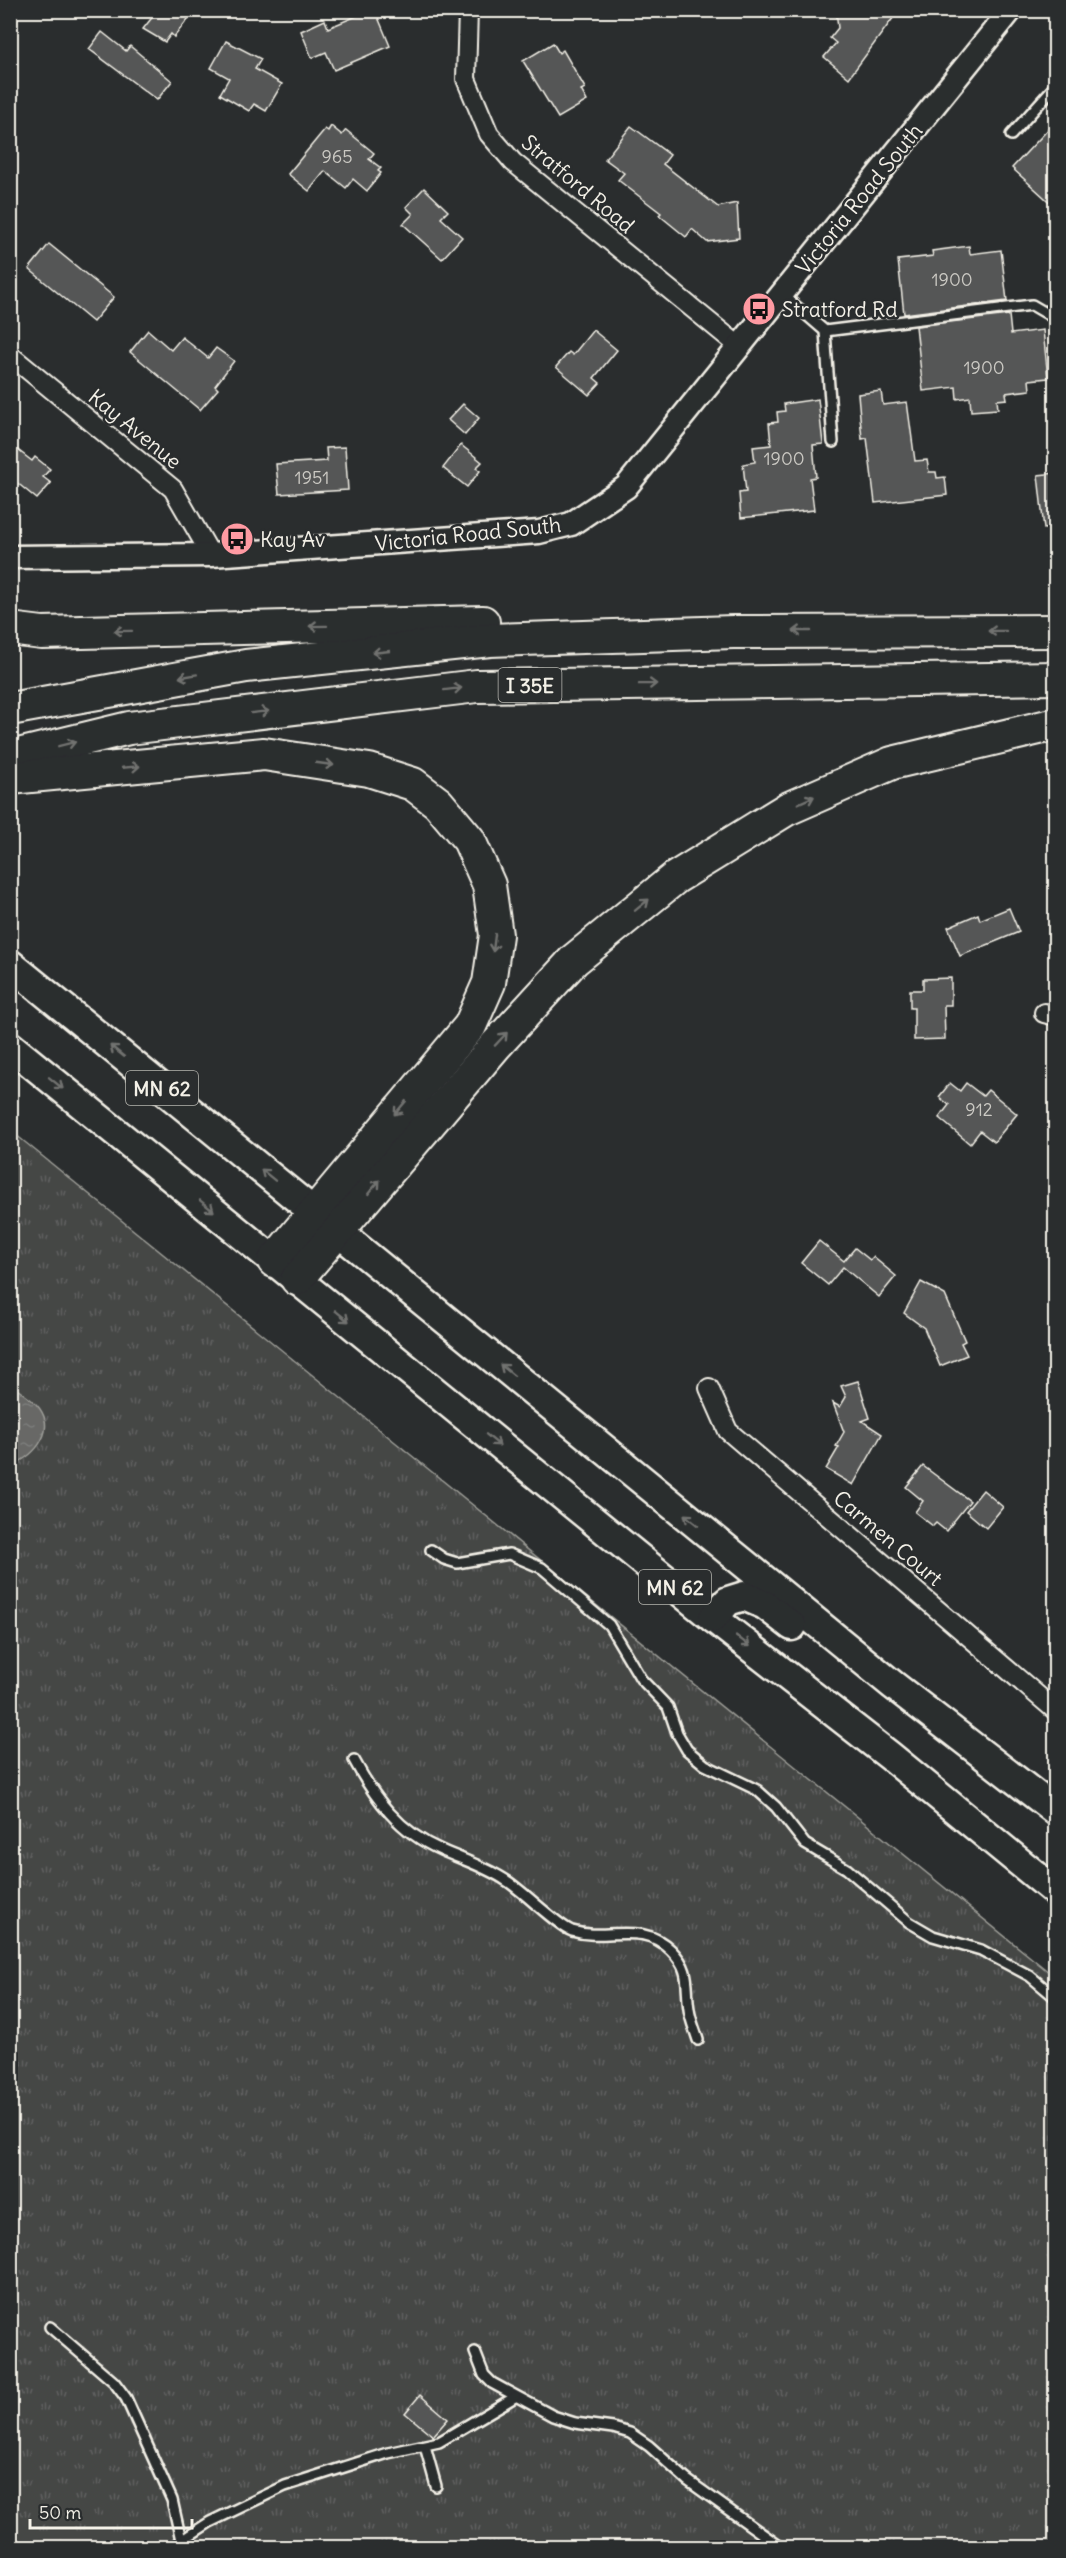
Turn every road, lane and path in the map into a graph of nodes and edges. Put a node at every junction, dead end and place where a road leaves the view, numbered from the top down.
1 (468, 10) edge
2 (1011, 10) edge
3 (1056, 85) edge
4 (1011, 135) dead end
5 (782, 294) junction
6 (1056, 319) edge
7 (825, 331) junction
8 (740, 347) junction
9 (10, 355) edge
10 (833, 442) dead end
11 (211, 555) junction
12 (10, 557) edge
13 (10, 629) edge
14 (1056, 631) edge
15 (733, 632) junction
16 (1056, 678) edge
17 (10, 709) edge
18 (1056, 724) edge
19 (10, 758) edge
20 (10, 778) edge
21 (10, 964) edge
22 (10, 1046) edge
23 (325, 1222) junction
24 (285, 1270) junction
25 (709, 1388) dead end
26 (431, 1550) dead end
27 (713, 1618) junction
28 (1056, 1711) edge
29 (890, 1756) junction
30 (354, 1760) dead end
31 (1056, 1811) edge
32 (1056, 1822) edge
33 (1056, 1874) edge
34 (1056, 1892) edge
35 (1056, 1998) edge
36 (698, 2040) dead end
37 (50, 2327) dead end
38 (475, 2352) dead end
39 (515, 2397) junction
40 (425, 2446) junction
41 (436, 2486) dead end
42 (181, 2540) junction
43 (170, 2547) edge
44 (782, 2547) edge

1 - 8 street, Stratford Road
2 - 5 street, Victoria Road South
3 - 4 lane
5 - 7 lane
5 - 8 street, Victoria Road South
6 - 7 lane
7 - 10 lane
8 - 11 street, Victoria Road South
9 - 11 street, Kay Avenue
11 - 12 street, Victoria Road South
15 -> 13 highway
14 -> 15 highway, I 35E
15 -> 17 highway, I 35E
19 -> 16 highway, I 35E
23 -> 18 highway
20 -> 23 highway
23 -> 21 highway, MN 62
22 -> 24 highway, MN 62
23 - 24 highway
31 -> 23 highway, MN 62
24 -> 27 highway, MN 62
25 - 28 street, Carmen Court
26 - 35 lane
27 -> 29 highway, MN 62
27 - 32 highway
29 - 33 highway
29 - 34 highway, MN 62
30 - 36 lane
37 - 42 lane
38 - 39 lane
39 - 40 lane
39 - 44 lane
40 - 41 lane
40 - 42 lane
42 - 43 lane

